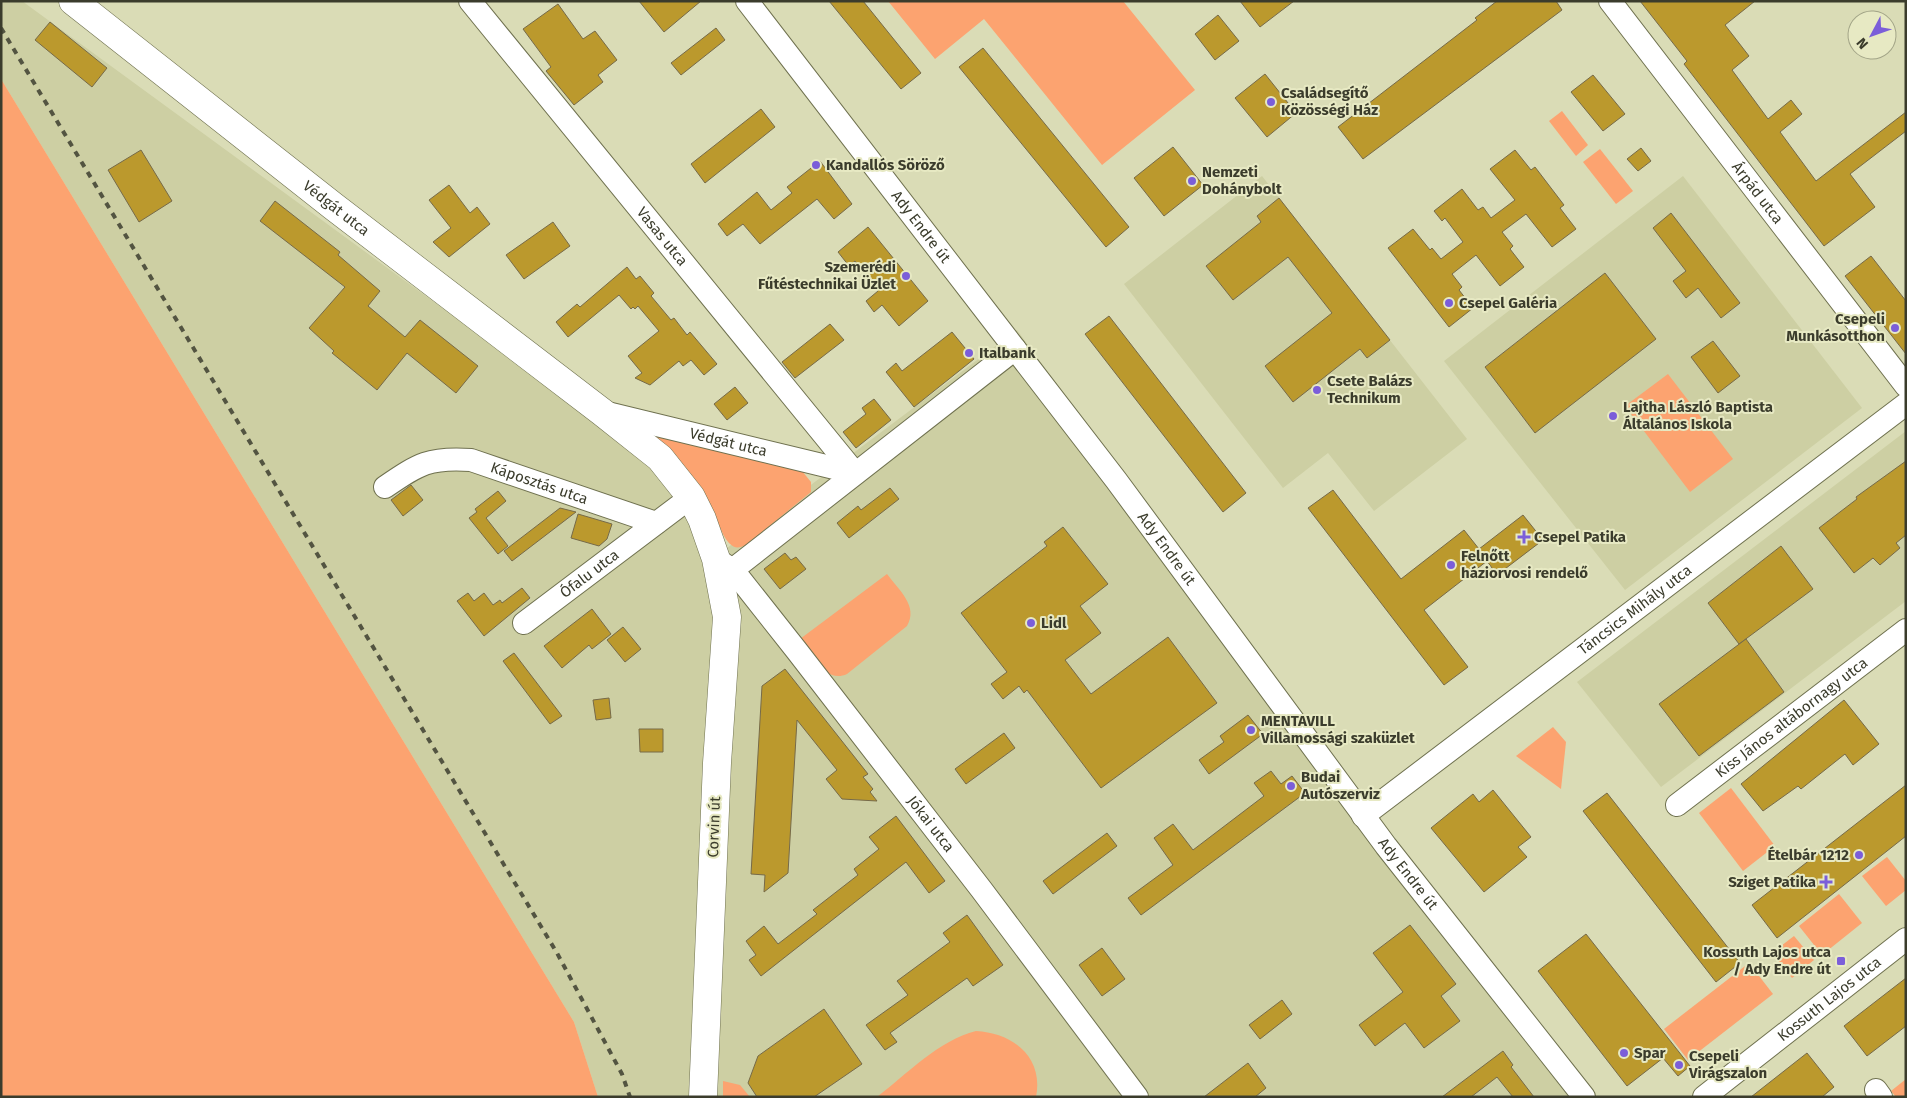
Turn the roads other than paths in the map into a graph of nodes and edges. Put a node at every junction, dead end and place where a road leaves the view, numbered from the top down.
1 (73, 1) edge
2 (470, 1) edge
3 (747, 1) edge
4 (1610, 1) edge
5 (1015, 349) junction
6 (1906, 386) edge
7 (1906, 404) edge
8 (602, 412) junction
9 (854, 473) junction
10 (384, 487) dead end
11 (691, 498) junction
12 (656, 523) junction
13 (724, 569) junction
14 (524, 623) dead end
15 (1906, 630) edge
16 (1677, 805) dead end
17 (1363, 816) junction
18 (1906, 939) edge
19 (703, 1097) edge
20 (1137, 1097) edge
21 (1584, 1097) edge
22 (1704, 1097) edge

1 - 8 main road, Védgát utca
2 - 9 street, Vasas utca
3 - 5 street, Ady Endre út
4 - 6 street, Árpád utca
5 - 9 street
5 - 17 street, Ady Endre út
7 - 17 street, Táncsics Mihály utca
8 - 9 street, Védgát utca
8 - 11 main road, Védgát utca
9 - 13 street
10 - 12 street, Káposztás utca
11 - 12 street
11 - 13 main road, Védgát utca
12 - 14 street, Ófalu utca
13 - 19 main road, Corvin út
13 - 20 street, Jókai utca
15 - 16 street, Kiss János altábornagy utca
17 - 21 street, Ady Endre út
18 - 22 street, Kossuth Lajos utca

